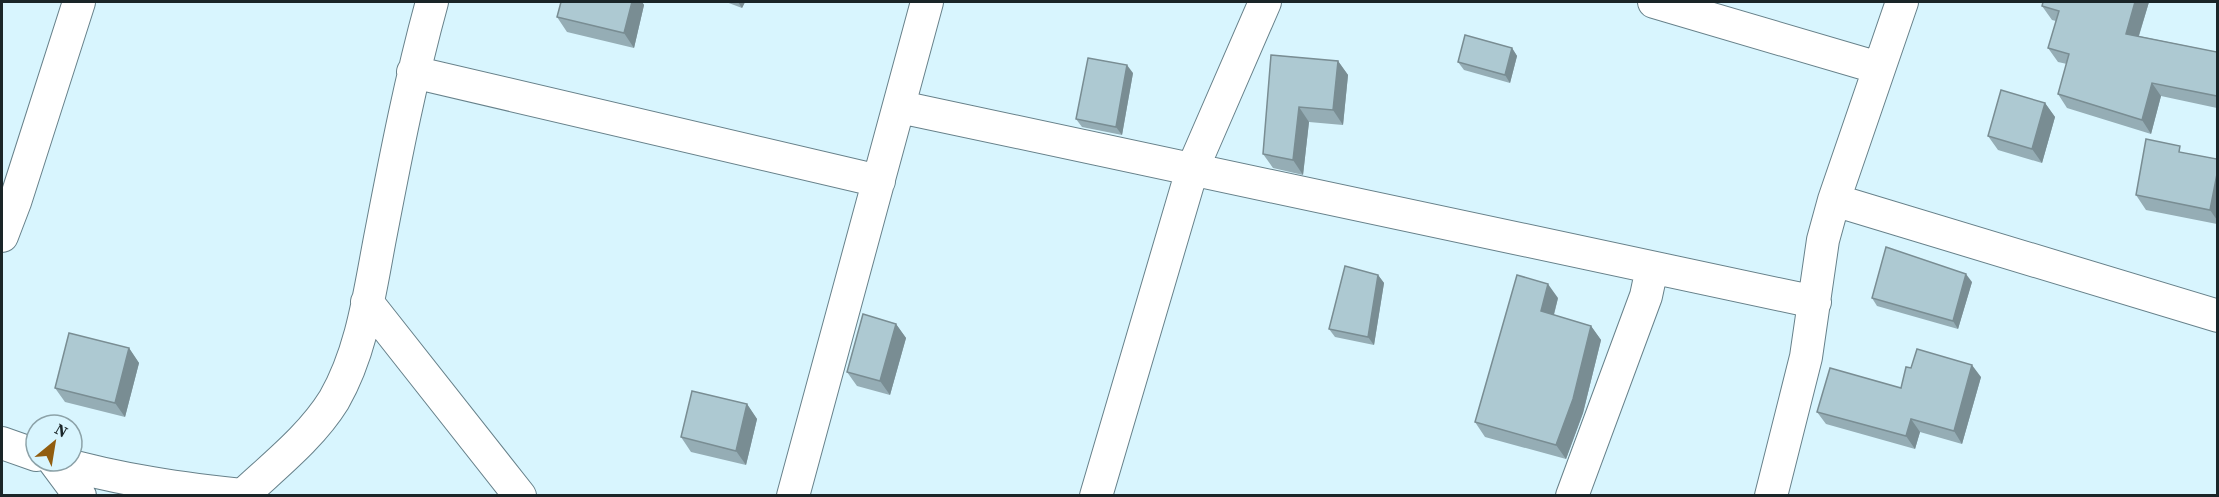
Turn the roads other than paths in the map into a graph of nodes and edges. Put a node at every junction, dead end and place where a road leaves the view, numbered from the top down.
1 (80, 2) edge
2 (432, 2) edge
3 (927, 2) edge
4 (1265, 2) edge
5 (1654, 2) edge
6 (1902, 2) edge
7 (1880, 68) junction
8 (413, 72) junction
9 (900, 107) junction
10 (1192, 170) junction
11 (879, 181) junction
12 (1834, 200) junction
13 (2, 236) edge
14 (1652, 268) junction
15 (368, 302) junction
16 (1815, 302) junction
17 (2217, 316) edge
18 (2, 443) edge
19 (24, 451) edge
20 (84, 468) edge
21 (63, 473) edge
22 (80, 495) edge
23 (247, 495) edge
24 (520, 495) edge
25 (793, 495) edge
26 (1096, 495) edge
27 (1572, 495) edge
28 (1771, 495) edge

1 - 13 street
2 - 8 street
3 - 9 street
4 - 10 street
5 - 7 street
6 - 7 street
7 - 12 street
8 - 11 street
8 - 15 street
9 - 10 street
9 - 11 street
10 - 14 street
10 - 26 street
11 - 25 street
12 - 16 street
12 - 17 street
14 - 16 street
14 - 27 street
15 - 23 street
15 - 24 street
16 - 28 street
18 - 19 street
20 - 23 street
21 - 22 street

